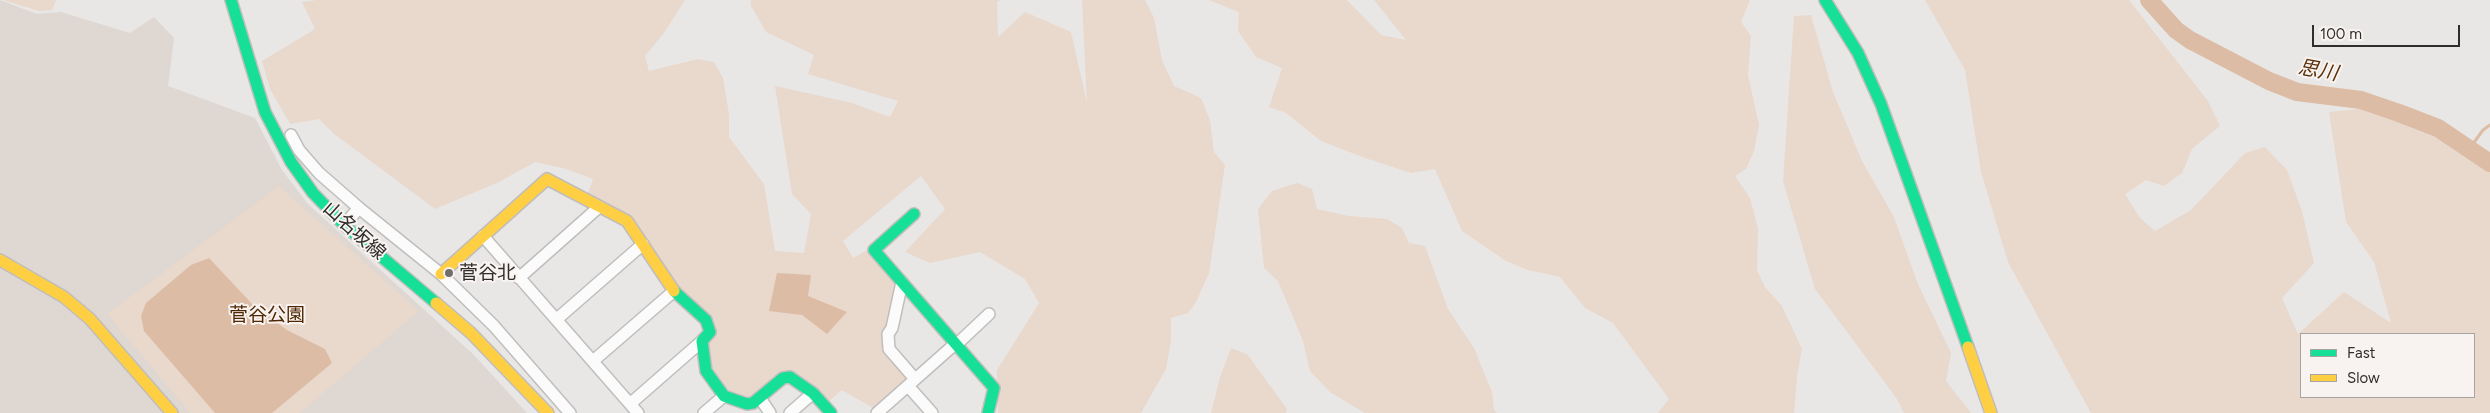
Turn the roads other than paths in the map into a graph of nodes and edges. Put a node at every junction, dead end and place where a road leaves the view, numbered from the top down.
1 (230, 0) edge
2 (1825, 0) edge
3 (291, 135) dead end
4 (599, 207) junction
5 (359, 208) junction
6 (914, 214) dead end
7 (344, 225) junction
8 (482, 236) junction
9 (643, 244) junction
10 (0, 260) edge
11 (440, 274) junction
12 (519, 278) junction
13 (902, 282) junction
14 (674, 291) junction
15 (989, 314) dead end
16 (557, 319) junction
17 (702, 341) junction
18 (956, 344) junction
19 (593, 361) junction
20 (912, 383) junction
21 (814, 392) junction
22 (724, 396) junction
23 (760, 398) junction
24 (630, 404) junction
25 (172, 413) edge
26 (548, 413) edge
27 (570, 413) edge
28 (638, 413) edge
29 (704, 413) edge
30 (770, 413) edge
31 (790, 413) edge
32 (831, 413) edge
33 (877, 413) edge
34 (932, 413) edge
35 (988, 413) edge
36 (1991, 413) edge

1 - 7 street, 山名坂線
2 - 36 street
3 - 5 street
4 - 8 street
4 - 9 street
4 - 12 street
5 - 7 street
5 - 11 street
6 - 13 street
7 - 26 street, 山名坂線
8 - 11 street
8 - 12 street
9 - 14 street
9 - 16 street
10 - 25 street
11 - 27 street
12 - 16 street
13 - 18 street
13 - 20 street
14 - 17 street
14 - 19 street
15 - 18 street
16 - 19 street
17 - 22 street
17 - 24 street
18 - 20 street
18 - 35 street
19 - 24 street
20 - 33 street
20 - 34 street
21 - 23 street
21 - 31 street
21 - 32 street
22 - 23 street
22 - 29 street
23 - 30 street
24 - 28 street

